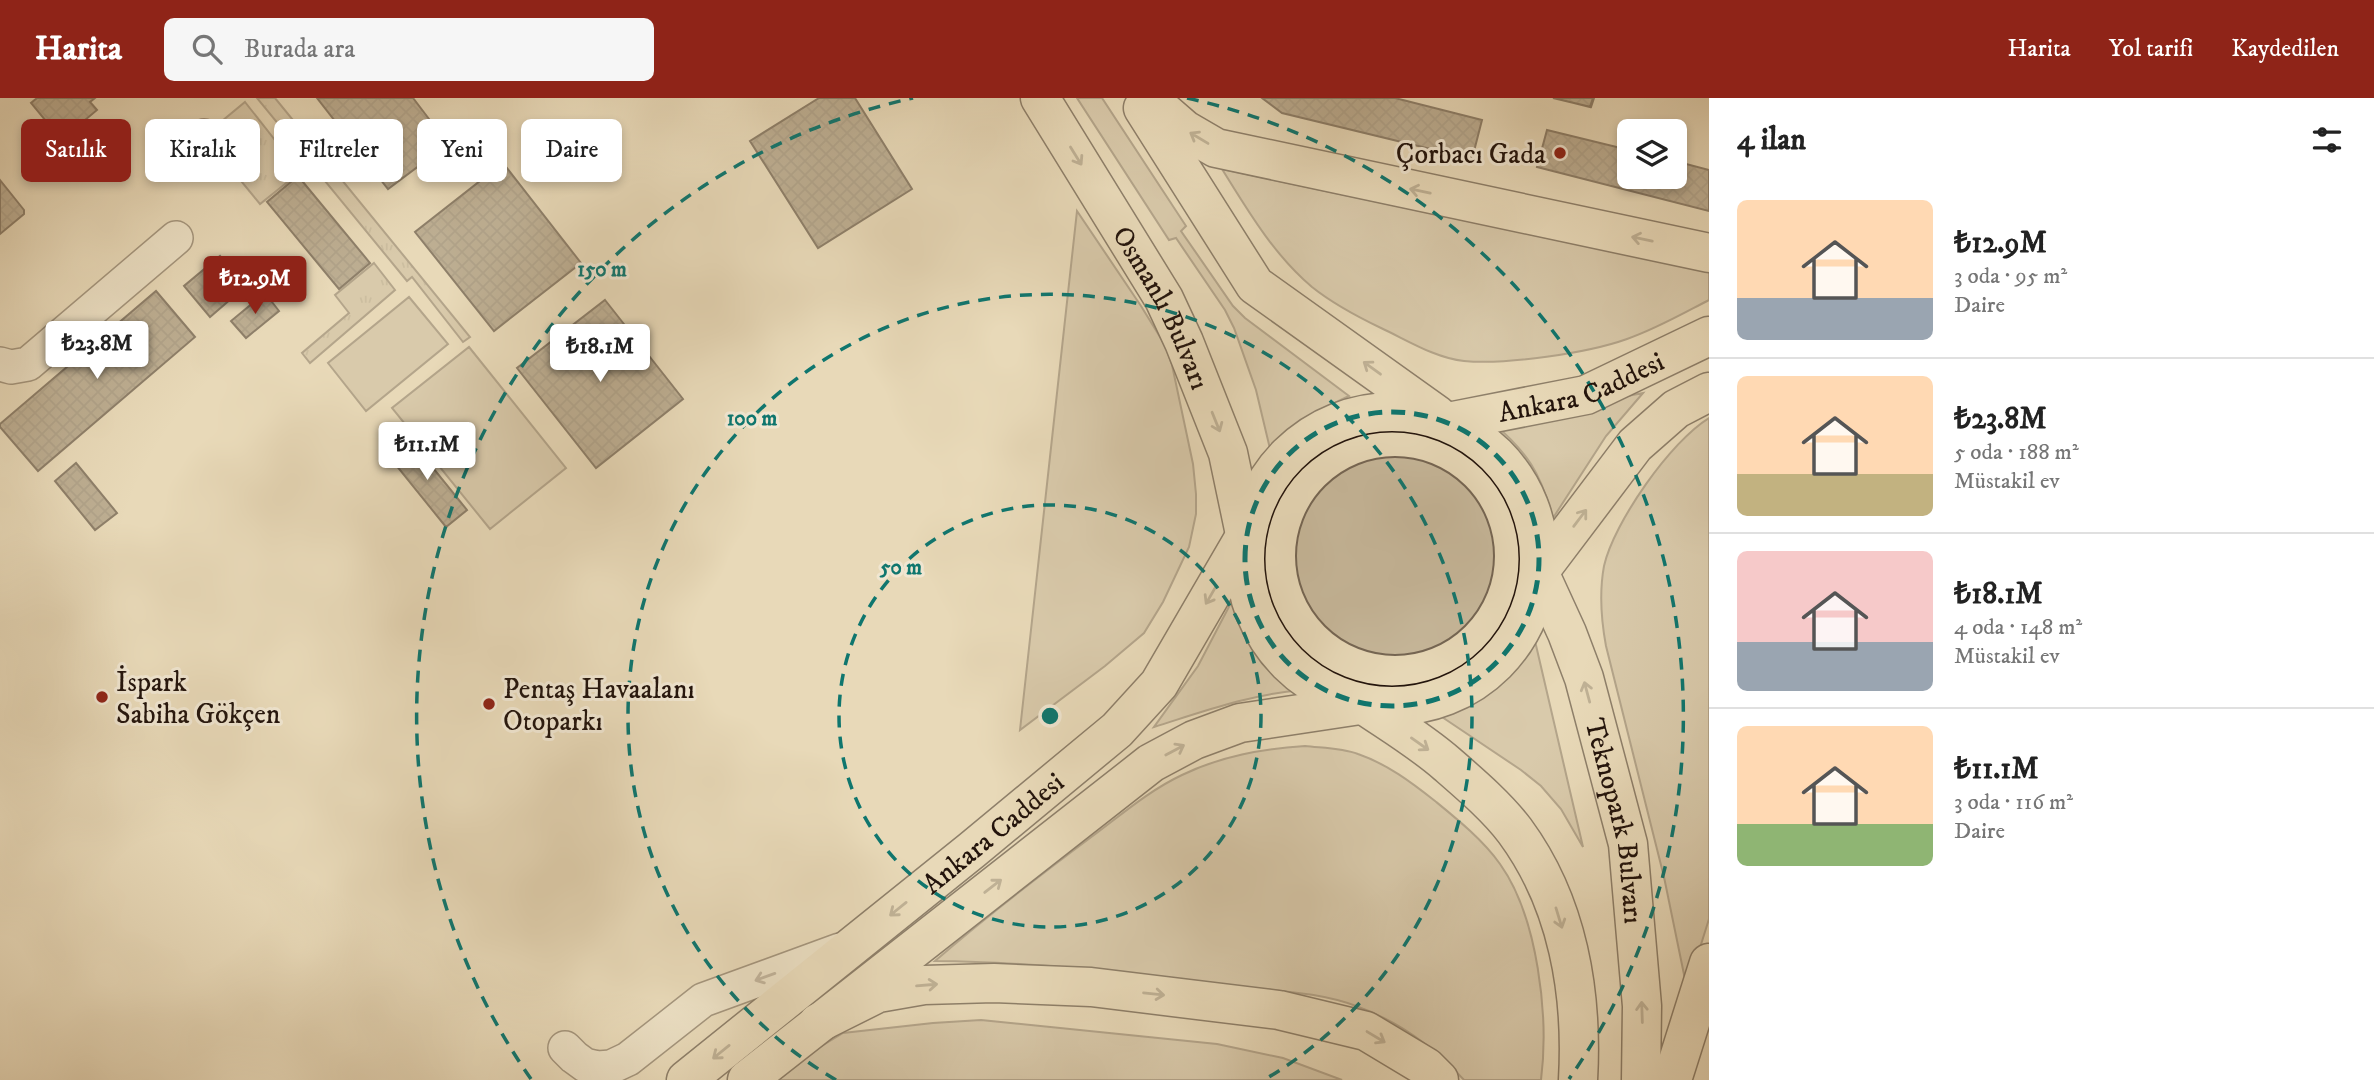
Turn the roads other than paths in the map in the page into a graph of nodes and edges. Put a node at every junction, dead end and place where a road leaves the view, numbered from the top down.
1 (1040, 98) edge
2 (1136, 98) edge
3 (1148, 98) edge
4 (176, 238) dead end
5 (1709, 253) edge
6 (1709, 335) edge
7 (0, 364) edge
8 (1709, 392) edge
9 (1448, 422) junction
10 (1245, 536) junction
11 (1539, 572) junction
12 (1364, 705) junction
13 (852, 946) junction
14 (1709, 963) edge
15 (818, 1023) junction
16 (565, 1048) dead end
17 (685, 1080) edge
18 (747, 1080) edge
19 (1439, 1080) edge
20 (1578, 1080) edge
21 (1641, 1080) edge
22 (1672, 1080) edge

1 -> 10 main road, Osmanlı Bulvarı
9 -> 2 main road
5 -> 3 main road
4 - 7 lane
6 - 9 main road, Ankara Caddesi
11 -> 8 main road, Ankara Caddesi
9 - 10 main road
9 - 11 main road
10 - 12 main road
10 -> 13 main road, Ankara Caddesi
11 - 12 main road
21 -> 11 main road, Teknopark Bulvarı
15 -> 12 main road, Ankara Caddesi
12 -> 20 main road
13 -> 16 lane
13 -> 17 main road, Ankara Caddesi
14 - 22 main road
15 - 18 main road, Ankara Caddesi
15 -> 19 main road

